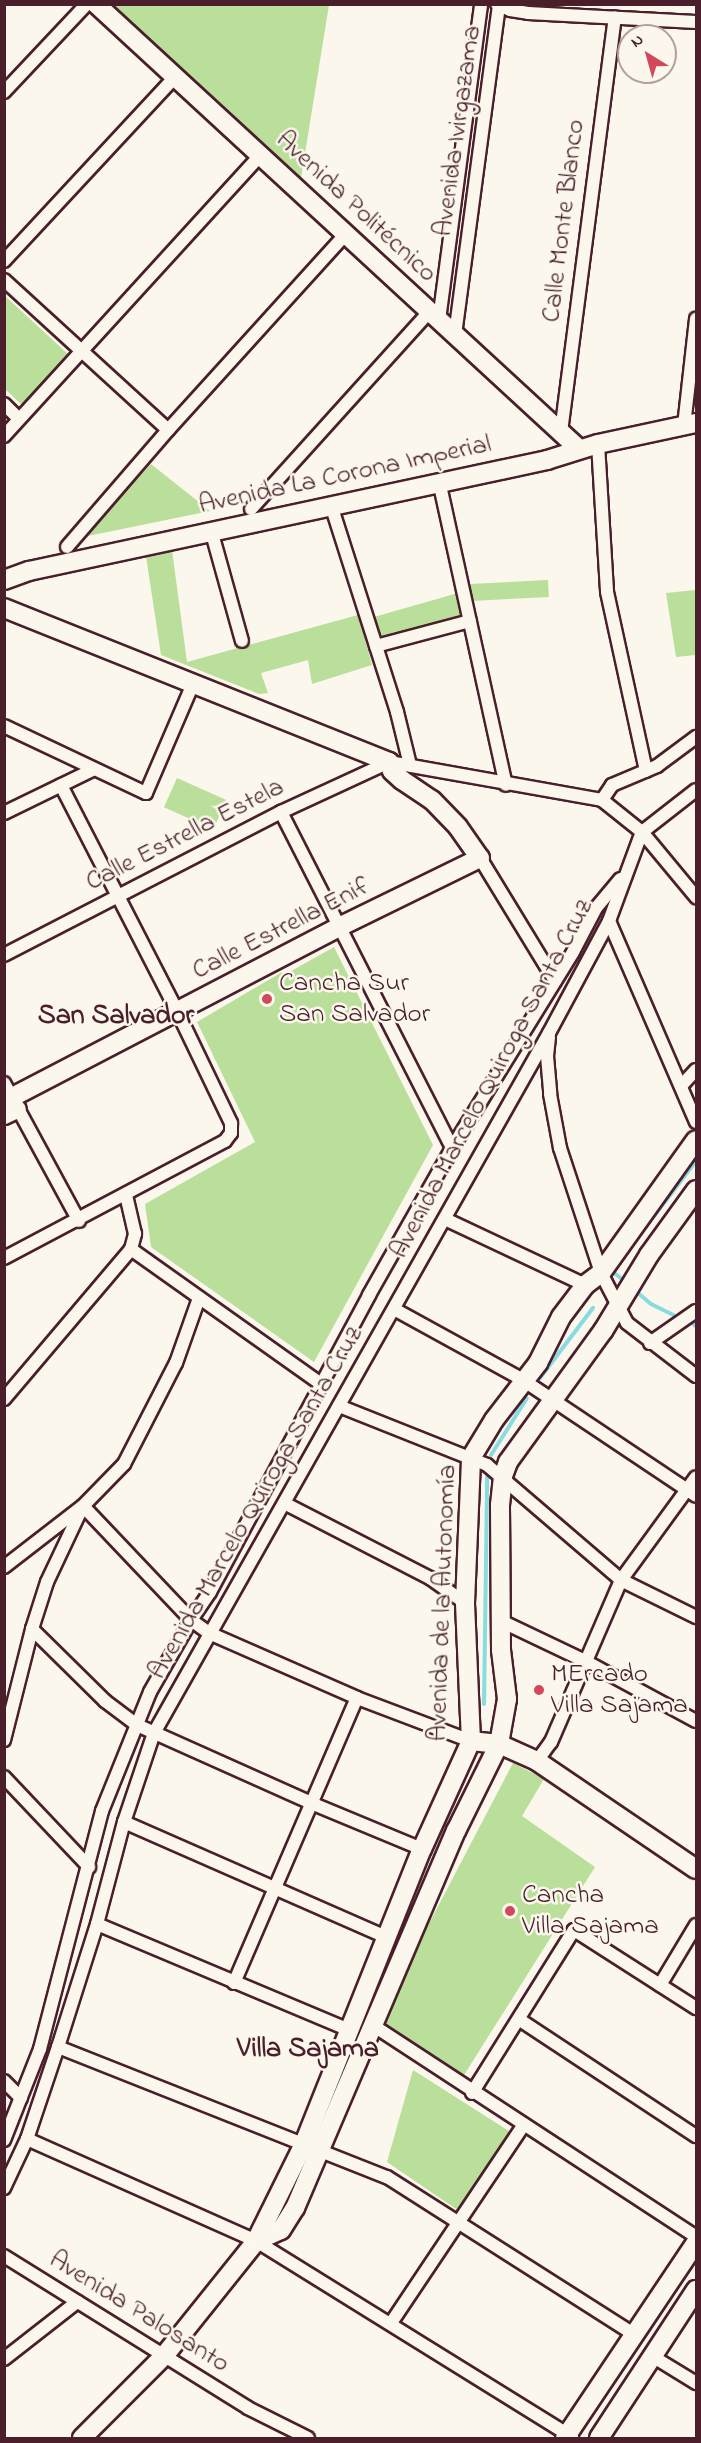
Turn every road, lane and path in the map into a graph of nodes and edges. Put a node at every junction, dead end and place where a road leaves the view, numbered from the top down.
1 (87, 4) edge
2 (96, 4) edge
3 (482, 4) edge
4 (498, 5) edge
5 (615, 17) junction
6 (696, 21) edge
7 (175, 77) junction
8 (6, 89) edge
9 (261, 155) junction
10 (346, 234) junction
11 (4, 261) edge
12 (4, 280) edge
13 (434, 315) junction
14 (696, 319) edge
15 (455, 335) junction
16 (82, 351) junction
17 (4, 405) edge
18 (20, 418) junction
19 (690, 424) edge
20 (168, 430) junction
21 (561, 432) junction
22 (4, 436) edge
23 (598, 444) junction
24 (579, 449) junction
25 (439, 482) junction
26 (331, 505) junction
27 (251, 509) dead end
28 (212, 530) junction
29 (67, 547) dead end
30 (4, 580) edge
31 (4, 608) edge
32 (470, 621) junction
33 (242, 641) dead end
34 (376, 646) junction
35 (193, 684) junction
36 (4, 726) edge
37 (696, 738) edge
38 (388, 762) junction
39 (410, 765) junction
40 (92, 770) junction
41 (646, 771) junction
42 (61, 785) junction
43 (506, 785) junction
44 (696, 790) edge
45 (602, 800) junction
46 (281, 812) junction
47 (4, 813) edge
48 (642, 832) junction
49 (480, 858) junction
50 (624, 873) junction
51 (696, 897) edge
52 (116, 898) junction
53 (609, 921) junction
54 (340, 927) junction
55 (4, 956) edge
56 (555, 981) junction
57 (178, 1013) junction
58 (549, 1032) junction
59 (696, 1070) edge
60 (681, 1086) junction
61 (10, 1101) edge
62 (696, 1122) edge
63 (696, 1140) edge
64 (452, 1148) junction
65 (696, 1190) edge
66 (126, 1196) junction
67 (445, 1219) junction
68 (79, 1221) junction
69 (131, 1249) junction
70 (4, 1258) edge
71 (601, 1274) junction
72 (585, 1285) junction
73 (198, 1298) junction
74 (619, 1304) junction
75 (394, 1309) junction
76 (696, 1311) edge
77 (650, 1342) junction
78 (696, 1376) edge
79 (523, 1380) junction
80 (321, 1384) junction
81 (4, 1399) edge
82 (554, 1399) junction
83 (339, 1406) junction
84 (471, 1458) junction
85 (503, 1476) junction
86 (696, 1477) edge
87 (692, 1492) edge
88 (286, 1504) junction
89 (83, 1506) junction
90 (4, 1567) edge
91 (621, 1580) junction
92 (465, 1603) junction
93 (696, 1617) edge
94 (191, 1620) junction
95 (501, 1621) junction
96 (32, 1629) junction
97 (209, 1633) junction
98 (585, 1661) junction
99 (357, 1698) junction
100 (696, 1721) edge
101 (137, 1725) junction
102 (154, 1733) junction
103 (4, 1740) edge
104 (471, 1741) junction
105 (499, 1744) junction
106 (537, 1761) junction
107 (4, 1777) edge
108 (311, 1803) junction
109 (124, 1822) junction
110 (422, 1849) junction
111 (88, 1867) junction
112 (696, 1869) edge
113 (274, 1888) junction
114 (97, 1924) junction
115 (696, 1925) edge
116 (388, 1938) junction
117 (234, 1983) junction
118 (660, 1985) junction
119 (696, 2008) edge
120 (520, 2020) junction
121 (374, 2026) junction
122 (349, 2030) junction
123 (58, 2047) junction
124 (4, 2081) edge
125 (472, 2093) junction
126 (21, 2098) junction
127 (523, 2126) junction
128 (696, 2136) edge
129 (27, 2139) junction
130 (4, 2140) edge
131 (311, 2149) junction
132 (4, 2188) edge
133 (458, 2223) junction
134 (696, 2237) edge
135 (256, 2241) junction
136 (696, 2242) edge
137 (4, 2256) edge
138 (696, 2290) edge
139 (77, 2302) junction
140 (391, 2324) junction
141 (633, 2334) junction
142 (164, 2356) junction
143 (652, 2356) junction
144 (4, 2359) edge
145 (696, 2383) edge
146 (569, 2437) edge
147 (305, 2438) edge
148 (82, 2439) edge
149 (599, 2439) edge

1 - 8 street
2 - 7 street, Avenida Politécnico
3 - 13 street, Avenida Ivirgazama
4 - 5 street
4 - 15 street, Avenida Ivirgazama
5 - 6 street
5 - 21 street, Calle Monte Blanco
7 - 9 street, Avenida Politécnico
7 - 11 street
9 - 10 street, Avenida Politécnico
9 - 16 street
10 - 13 street, Avenida Politécnico
10 - 20 street
12 - 16 street
13 - 15 street, Avenida Politécnico
13 - 27 street
14 - 19 street
15 - 21 street, Avenida Politécnico
16 - 18 street
16 - 20 street
17 - 18 street
18 - 22 street
19 - 23 street, Avenida La Corona Imperial
20 - 29 street
21 - 24 street, Avenida Politécnico
23 - 24 street, Avenida La Corona Imperial
23 - 41 street
24 - 25 street, Avenida La Corona Imperial
25 - 26 street, Avenida La Corona Imperial
25 - 32 street
26 - 28 street, Avenida La Corona Imperial
26 - 34 street
28 - 30 street, Avenida La Corona Imperial
28 - 33 street
31 - 35 street
32 - 34 street
32 - 43 street
34 - 39 street
35 - 38 street
35 - 40 street
36 - 40 street
37 - 41 street
38 - 39 street
38 - 46 street, Calle Estrella Estela
38 - 49 street
39 - 43 street
40 - 42 street
41 - 45 street
42 - 47 street
42 - 52 street
43 - 45 street
44 - 48 street, Avenida Marcelo Quiroga Santa Cruz
45 - 48 street
46 - 52 street, Calle Estrella Estela
46 - 54 street
48 - 50 street, Avenida Marcelo Quiroga Santa Cruz
48 - 51 street
49 - 54 street, Calle Estrella Enif
49 - 56 street
50 - 53 street, Avenida Marcelo Quiroga Santa Cruz
50 - 56 street, Avenida Marcelo Quiroga Santa Cruz
52 - 55 street, Calle Estrella Estela
52 - 57 street
53 - 58 street, Avenida Marcelo Quiroga Santa Cruz
53 - 60 street
54 - 57 street, Calle Estrella Enif
54 - 64 street
56 - 64 street, Avenida Marcelo Quiroga Santa Cruz
57 - 61 street, Calle Estrella Enif
57 - 66 street
58 - 67 street, Avenida Marcelo Quiroga Santa Cruz
58 - 71 street
59 - 60 street
60 - 62 street
61 - 68 street
63 - 71 street, Avenida de la Autonomía
64 - 80 street, Avenida Marcelo Quiroga Santa Cruz
65 - 74 street, Avenida de la Autonomía
66 - 68 street
66 - 69 street
67 - 72 street
67 - 75 street, Avenida Marcelo Quiroga Santa Cruz
68 - 70 street
69 - 73 street
69 - 81 street
71 - 72 street, Avenida de la Autonomía
71 - 74 street
72 - 79 street, Avenida de la Autonomía
73 - 80 street
73 - 89 street
74 - 77 street
74 - 82 street, Avenida de la Autonomía
75 - 79 street
75 - 83 street, Avenida Marcelo Quiroga Santa Cruz
76 - 77 street
77 - 78 street
79 - 82 street
79 - 84 street, Avenida de la Autonomía
80 - 94 street, Avenida Marcelo Quiroga Santa Cruz
82 - 85 street, Avenida de la Autonomía
82 - 87 street
83 - 84 street
83 - 88 street, Avenida Marcelo Quiroga Santa Cruz
84 - 85 street
84 - 92 street, Avenida de la Autonomía
85 - 91 street
85 - 95 street, Avenida de la Autonomía
86 - 87 street
87 - 91 street
88 - 92 street
88 - 97 street, Avenida Marcelo Quiroga Santa Cruz
89 - 90 street
89 - 94 street
89 - 96 street
91 - 93 street
91 - 98 street
92 - 104 street, Avenida de la Autonomía
94 - 97 street
94 - 101 street, Avenida Marcelo Quiroga Santa Cruz
95 - 98 street
95 - 105 street, Avenida de la Autonomía
96 - 101 street
96 - 103 street
97 - 99 street
97 - 102 street, Avenida Marcelo Quiroga Santa Cruz
98 - 100 street
98 - 106 street
99 - 104 street
99 - 108 street
101 - 102 street
101 - 111 street, Avenida Marcelo Quiroga Santa Cruz
102 - 108 street
102 - 109 street, Avenida Marcelo Quiroga Santa Cruz
104 - 105 street
104 - 110 street, Avenida de la Autonomía
105 - 106 street
105 - 121 street, Avenida de la Autonomía
106 - 112 street
107 - 111 street
108 - 110 street
108 - 113 street
109 - 113 street
109 - 114 street, Avenida Marcelo Quiroga Santa Cruz
110 - 116 street, Avenida de la Autonomía
111 - 126 street, Avenida Marcelo Quiroga Santa Cruz
113 - 116 street
113 - 117 street
114 - 117 street
114 - 123 street, Avenida Marcelo Quiroga Santa Cruz
115 - 118 street
116 - 122 street, Avenida de la Autonomía
117 - 122 street
118 - 119 street
118 - 120 street
120 - 125 street
120 - 128 street
121 - 125 street
121 - 131 street, Avenida de la Autonomía
122 - 131 street, Avenida de la Autonomía
123 - 129 street, Avenida Marcelo Quiroga Santa Cruz
123 - 131 street
124 - 126 street
125 - 127 street
126 - 130 street, Avenida Marcelo Quiroga Santa Cruz
127 - 133 street
127 - 134 street
129 - 132 street, Avenida Marcelo Quiroga Santa Cruz
129 - 135 street
131 - 133 street
131 - 135 street, Avenida de la Autonomía
133 - 140 street
133 - 141 street
135 - 140 street
135 - 142 street, Avenida de la Autonomía
136 - 141 street
137 - 139 street, Avenida Palosanto
138 - 143 street
139 - 142 street, Avenida Palosanto
139 - 144 street
140 - 146 street
141 - 146 street
142 - 147 street, Avenida Palosanto
142 - 148 street, Avenida de la Autonomía
143 - 145 street
143 - 149 street

